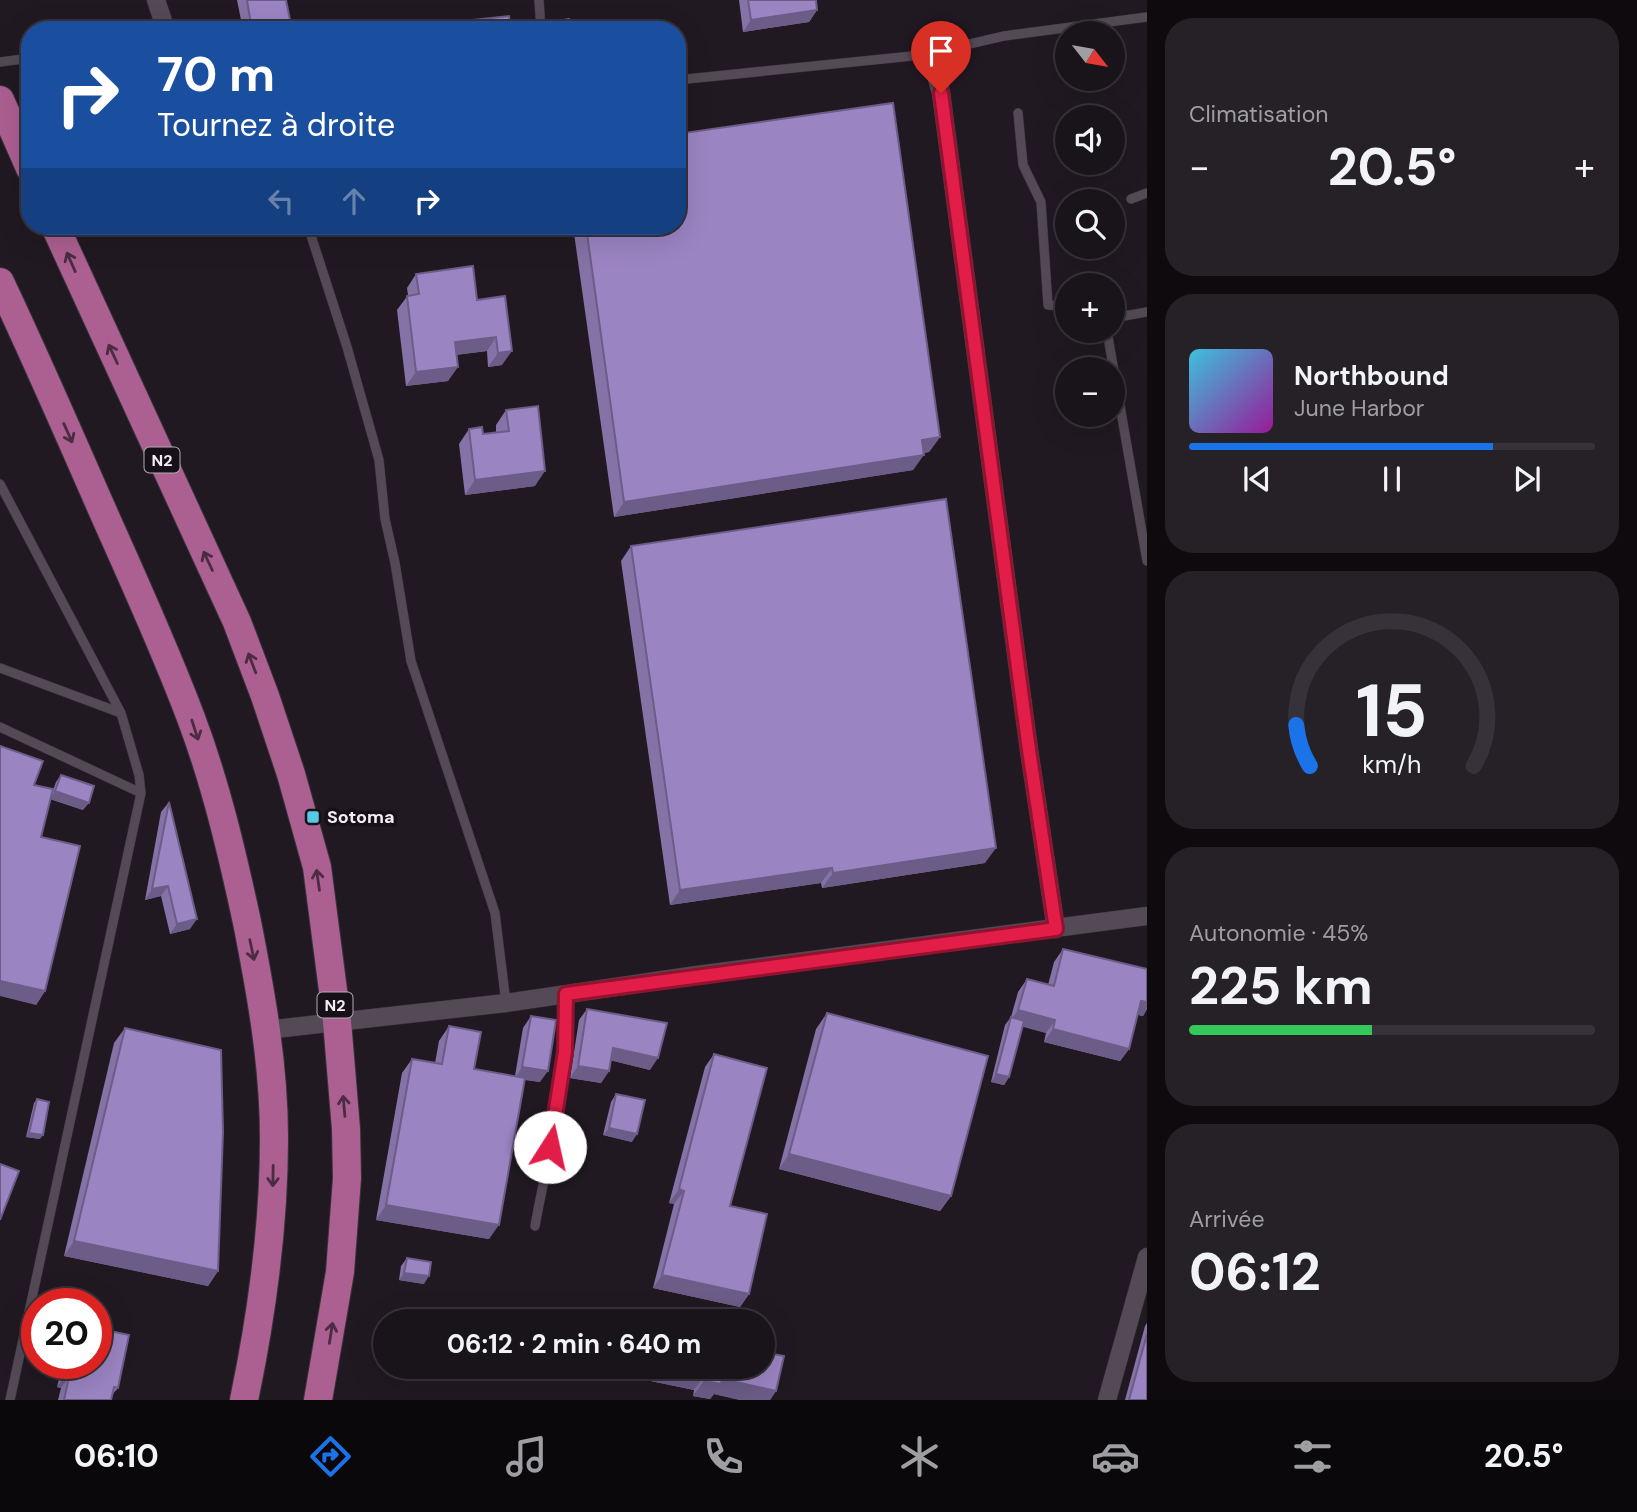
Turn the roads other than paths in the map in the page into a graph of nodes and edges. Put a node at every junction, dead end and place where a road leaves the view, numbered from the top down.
1 (156, 0) edge
2 (539, 0) edge
3 (1147, 17) edge
4 (163, 21) edge
5 (540, 21) edge
6 (922, 55) junction
7 (21, 59) edge
8 (0, 62) edge
9 (686, 79) edge
10 (0, 100) edge
11 (1018, 113) dead end
12 (21, 147) edge
13 (1147, 192) edge
14 (1131, 200) dead end
15 (59, 235) edge
16 (311, 235) edge
17 (0, 282) edge
18 (1055, 306) edge
19 (1147, 312) edge
20 (1125, 316) edge
21 (1109, 343) edge
22 (0, 484) edge
23 (10, 507) junction
24 (0, 512) edge
25 (1147, 561) edge
26 (0, 668) edge
27 (121, 713) junction
28 (0, 727) edge
29 (141, 793) junction
30 (1147, 916) edge
31 (1056, 929) junction
32 (566, 994) junction
33 (506, 1003) junction
34 (337, 1021) junction
35 (266, 1030) junction
36 (536, 1226) dead end
37 (1147, 1257) edge
38 (10, 1400) edge
39 (244, 1400) edge
40 (318, 1400) edge
41 (1107, 1400) edge

1 - 4 street
2 - 5 lane
3 - 6 lane
6 - 9 lane
6 - 31 street
7 - 8 lane
10 - 12 highway
11 - 18 lane
13 - 14 lane
34 -> 15 highway, N2
16 - 33 lane
17 -> 35 highway
19 - 20 lane
21 - 25 lane
22 - 23 lane
23 - 24 lane
23 - 27 lane
26 - 27 lane
27 - 29 lane
28 - 29 lane
29 - 38 lane
30 - 31 street
31 - 32 street
32 - 33 street
32 - 36 lane
33 - 34 street
34 - 35 street
40 -> 34 highway, N2
35 -> 39 highway
37 - 41 street

